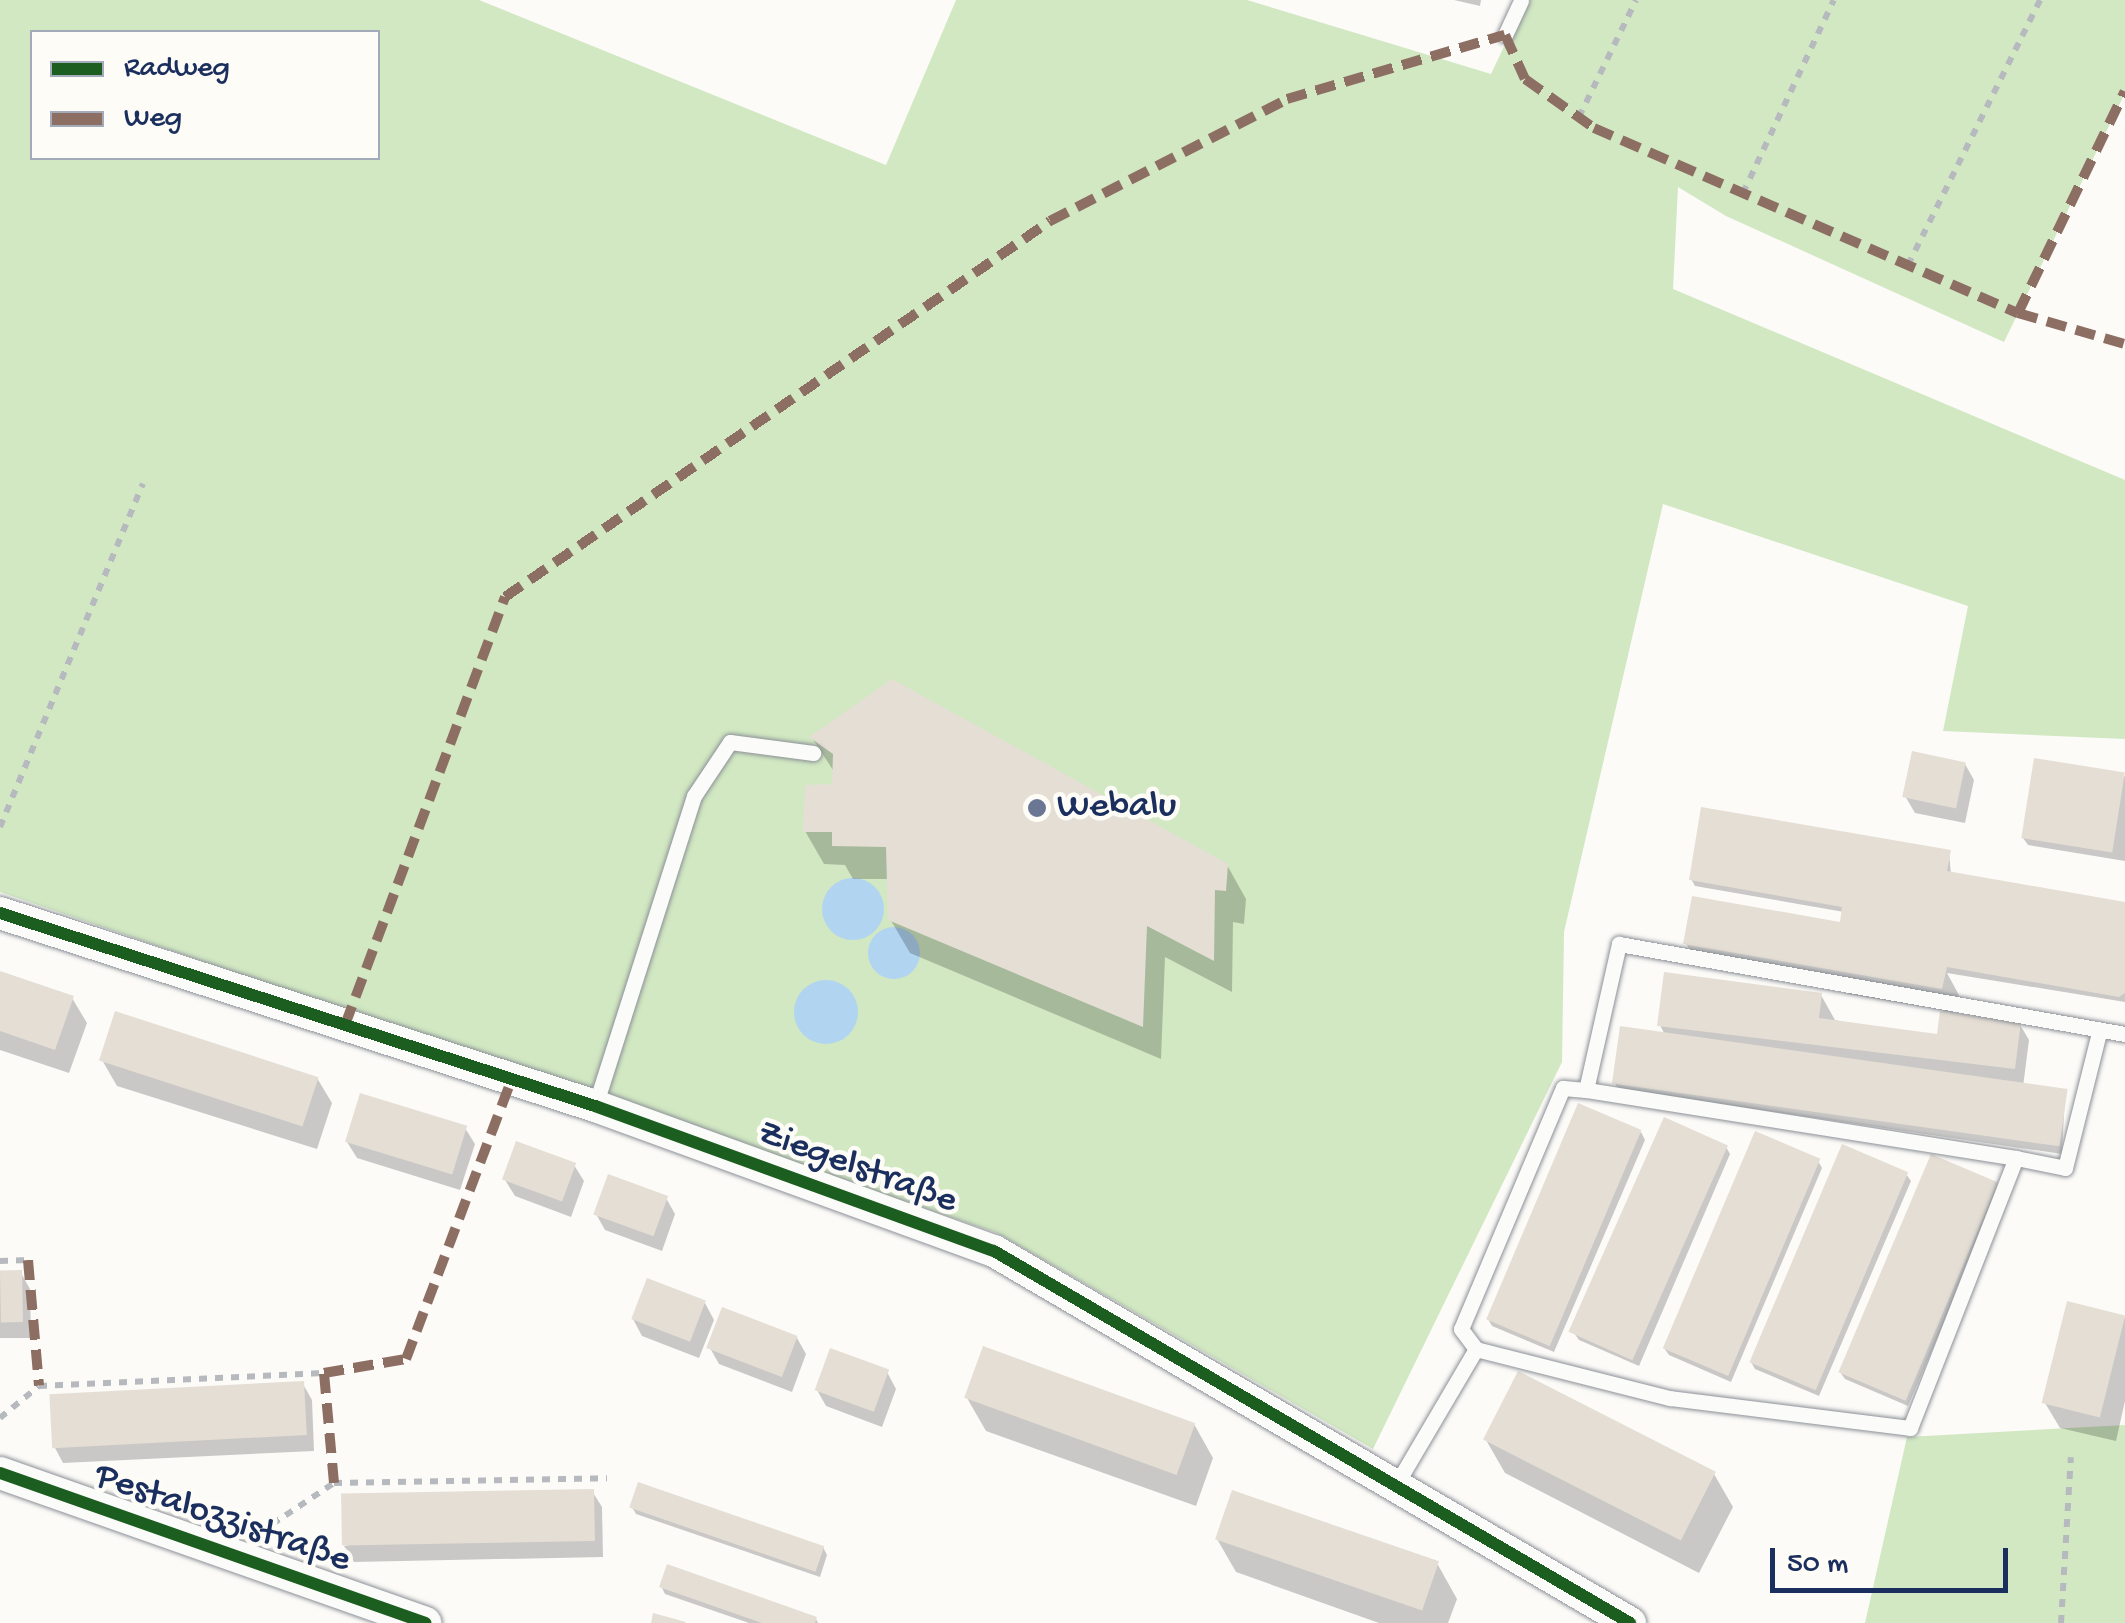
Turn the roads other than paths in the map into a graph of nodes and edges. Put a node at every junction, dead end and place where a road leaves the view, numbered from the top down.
1 (1521, 0) edge
2 (1505, 35) dead end
3 (813, 753) dead end
4 (0, 913) edge
5 (2099, 1033) junction
6 (2125, 1034) edge
7 (1586, 1090) junction
8 (595, 1106) junction
9 (2016, 1158) junction
10 (1476, 1349) junction
11 (0, 1472) edge
12 (1397, 1483) junction
13 (425, 1623) edge
14 (1630, 1623) edge

1 - 2 lane
3 - 8 lane
4 - 8 street, Ziegelstraße
5 - 6 lane
5 - 7 lane
5 - 9 lane
7 - 9 lane
7 - 10 lane
8 - 12 street, Ziegelstraße
9 - 10 lane
10 - 12 lane
11 - 13 street, Pestalozzistraße
12 - 14 street, Ziegelstraße

